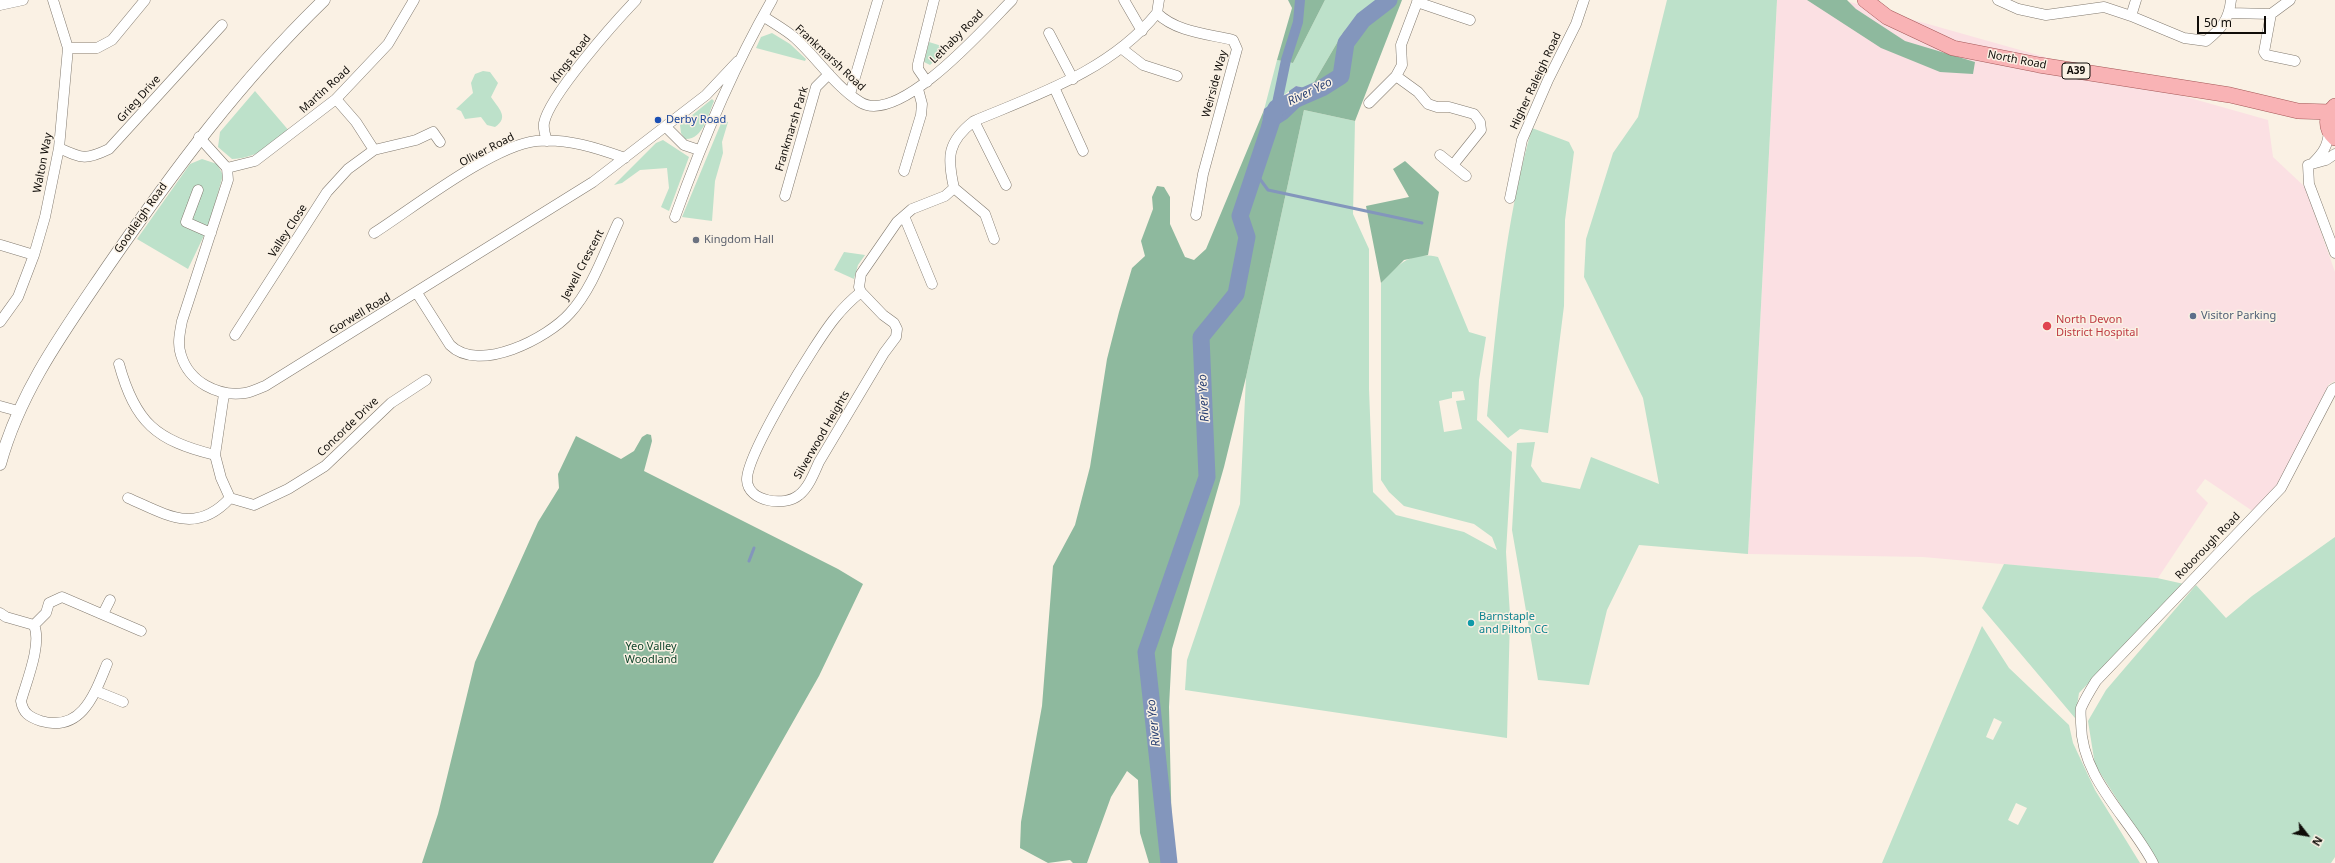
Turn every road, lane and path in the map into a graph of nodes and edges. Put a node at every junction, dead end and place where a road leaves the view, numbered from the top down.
1 (23, 0) edge
2 (53, 0) edge
3 (145, 0) edge
4 (324, 0) edge
5 (414, 0) edge
6 (636, 0) edge
7 (772, 0) edge
8 (878, 0) edge
9 (934, 0) edge
10 (1012, 0) edge
11 (1124, 0) edge
12 (1159, 0) edge
13 (1584, 0) edge
14 (1865, 0) edge
15 (1998, 0) edge
16 (2136, 0) edge
17 (2231, 0) edge
18 (2290, 0) edge
19 (1417, 1) edge
20 (0, 5) edge
21 (1156, 13) junction
22 (2230, 13) junction
23 (2271, 14) junction
24 (763, 16) junction
25 (2131, 16) junction
26 (1470, 20) dead end
27 (222, 25) dead end
28 (1142, 31) junction
29 (1049, 33) dead end
30 (68, 48) junction
31 (1122, 48) junction
32 (738, 61) junction
33 (2295, 61) dead end
34 (829, 74) junction
35 (1177, 76) dead end
36 (1396, 76) junction
37 (1073, 79) junction
38 (927, 82) junction
39 (1054, 87) junction
40 (918, 89) junction
41 (850, 94) junction
42 (336, 99) junction
43 (1369, 102) dead end
44 (2332, 109) edge
45 (2298, 111) junction
46 (974, 121) junction
47 (666, 127) junction
48 (2331, 132) edge
49 (199, 137) junction
50 (547, 141) junction
51 (440, 142) dead end
52 (59, 148) junction
53 (374, 150) junction
54 (699, 150) junction
55 (1083, 151) dead end
56 (2335, 154) edge
57 (1440, 155) dead end
58 (625, 158) junction
59 (2313, 163) junction
60 (1453, 165) junction
61 (227, 168) junction
62 (904, 171) dead end
63 (1466, 176) dead end
64 (1006, 185) dead end
65 (954, 188) junction
66 (198, 190) dead end
67 (785, 196) dead end
68 (1510, 198) dead end
69 (1196, 215) dead end
70 (904, 216) junction
71 (675, 217) dead end
72 (618, 224) dead end
73 (211, 233) junction
74 (374, 233) dead end
75 (994, 239) dead end
76 (1, 245) dead end
77 (2335, 253) edge
78 (34, 255) junction
79 (932, 284) dead end
80 (861, 292) junction
81 (417, 293) junction
82 (0, 322) edge
83 (235, 335) dead end
84 (119, 364) dead end
85 (426, 380) dead end
86 (2335, 388) edge
87 (224, 394) junction
88 (0, 406) edge
89 (18, 411) junction
90 (215, 455) junction
91 (0, 464) edge
92 (128, 498) dead end
93 (230, 498) junction
94 (110, 600) dead end
95 (0, 613) edge
96 (103, 614) junction
97 (34, 625) junction
98 (141, 631) dead end
99 (107, 664) dead end
100 (96, 691) junction
101 (123, 702) dead end
102 (2153, 863) edge

1 - 20 street
2 - 30 street, Walton Way
3 - 30 street
4 - 49 street, Goodleigh Road
5 - 42 street, Martin Road
6 - 50 street, Kings Road
7 - 24 street
8 - 41 street
9 - 38 street
10 - 38 street, Lethaby Road
11 - 28 street
12 - 21 street
13 - 68 street, Higher Raleigh Road
14 - 45 main road, North Road / A39
15 - 25 street
16 - 25 street
17 - 22 street
18 - 23 street
19 - 26 street
19 - 36 street
21 - 28 street
21 - 69 street, Weirside Way
22 - 23 street
22 - 25 street
23 - 33 street
24 - 32 street
24 - 34 street, Frankmarsh Road
27 - 52 street, Grieg Drive
28 - 31 street
29 - 37 street
30 - 52 street, Walton Way
31 - 35 street
31 - 37 street
32 - 47 street, Gorwell Road
32 - 54 street
34 - 41 street, Frankmarsh Road
34 - 67 street, Frankmarsh Park
36 - 43 street
36 - 60 street
37 - 39 street
38 - 40 street, Lethaby Road
39 - 46 street
39 - 55 street
40 - 41 street, Frankmarsh Road
40 - 62 street
42 - 53 street
42 - 61 street, Martin Road
44 - 45 main road, North Road / A39
44 - 48 main road
45 - 48 main road, North Road / A39
46 - 64 street
46 - 65 street
47 - 54 street
47 - 58 street, Gorwell Road
48 - 59 street
49 - 61 street
49 - 89 street, Goodleigh Road
50 - 58 street, Oliver Road
50 - 74 street, Oliver Road
51 - 53 street, Valley Close
52 - 78 street, Walton Way
53 - 83 street, Valley Close
54 - 71 street
56 - 59 street
57 - 60 street
58 - 81 street, Gorwell Road
59 - 77 street
60 - 63 street
61 - 73 street, Gorwell Road
65 - 70 street
65 - 75 street
66 - 73 street
70 - 79 street
70 - 80 street
72 - 81 street, Jewell Crescent
73 - 87 street, Gorwell Road
76 - 78 street
78 - 82 street, Walton Way
80 - 80 street, Silverwood Heights
81 - 87 street, Gorwell Road
84 - 90 street
85 - 93 street, Concorde Drive
86 - 102 street, Roborough Road
87 - 90 street
88 - 89 street
89 - 91 street, Goodleigh Road
90 - 93 street
92 - 93 street
94 - 96 street
95 - 97 street
96 - 97 street
96 - 98 street
97 - 100 street
99 - 100 street
100 - 101 street

